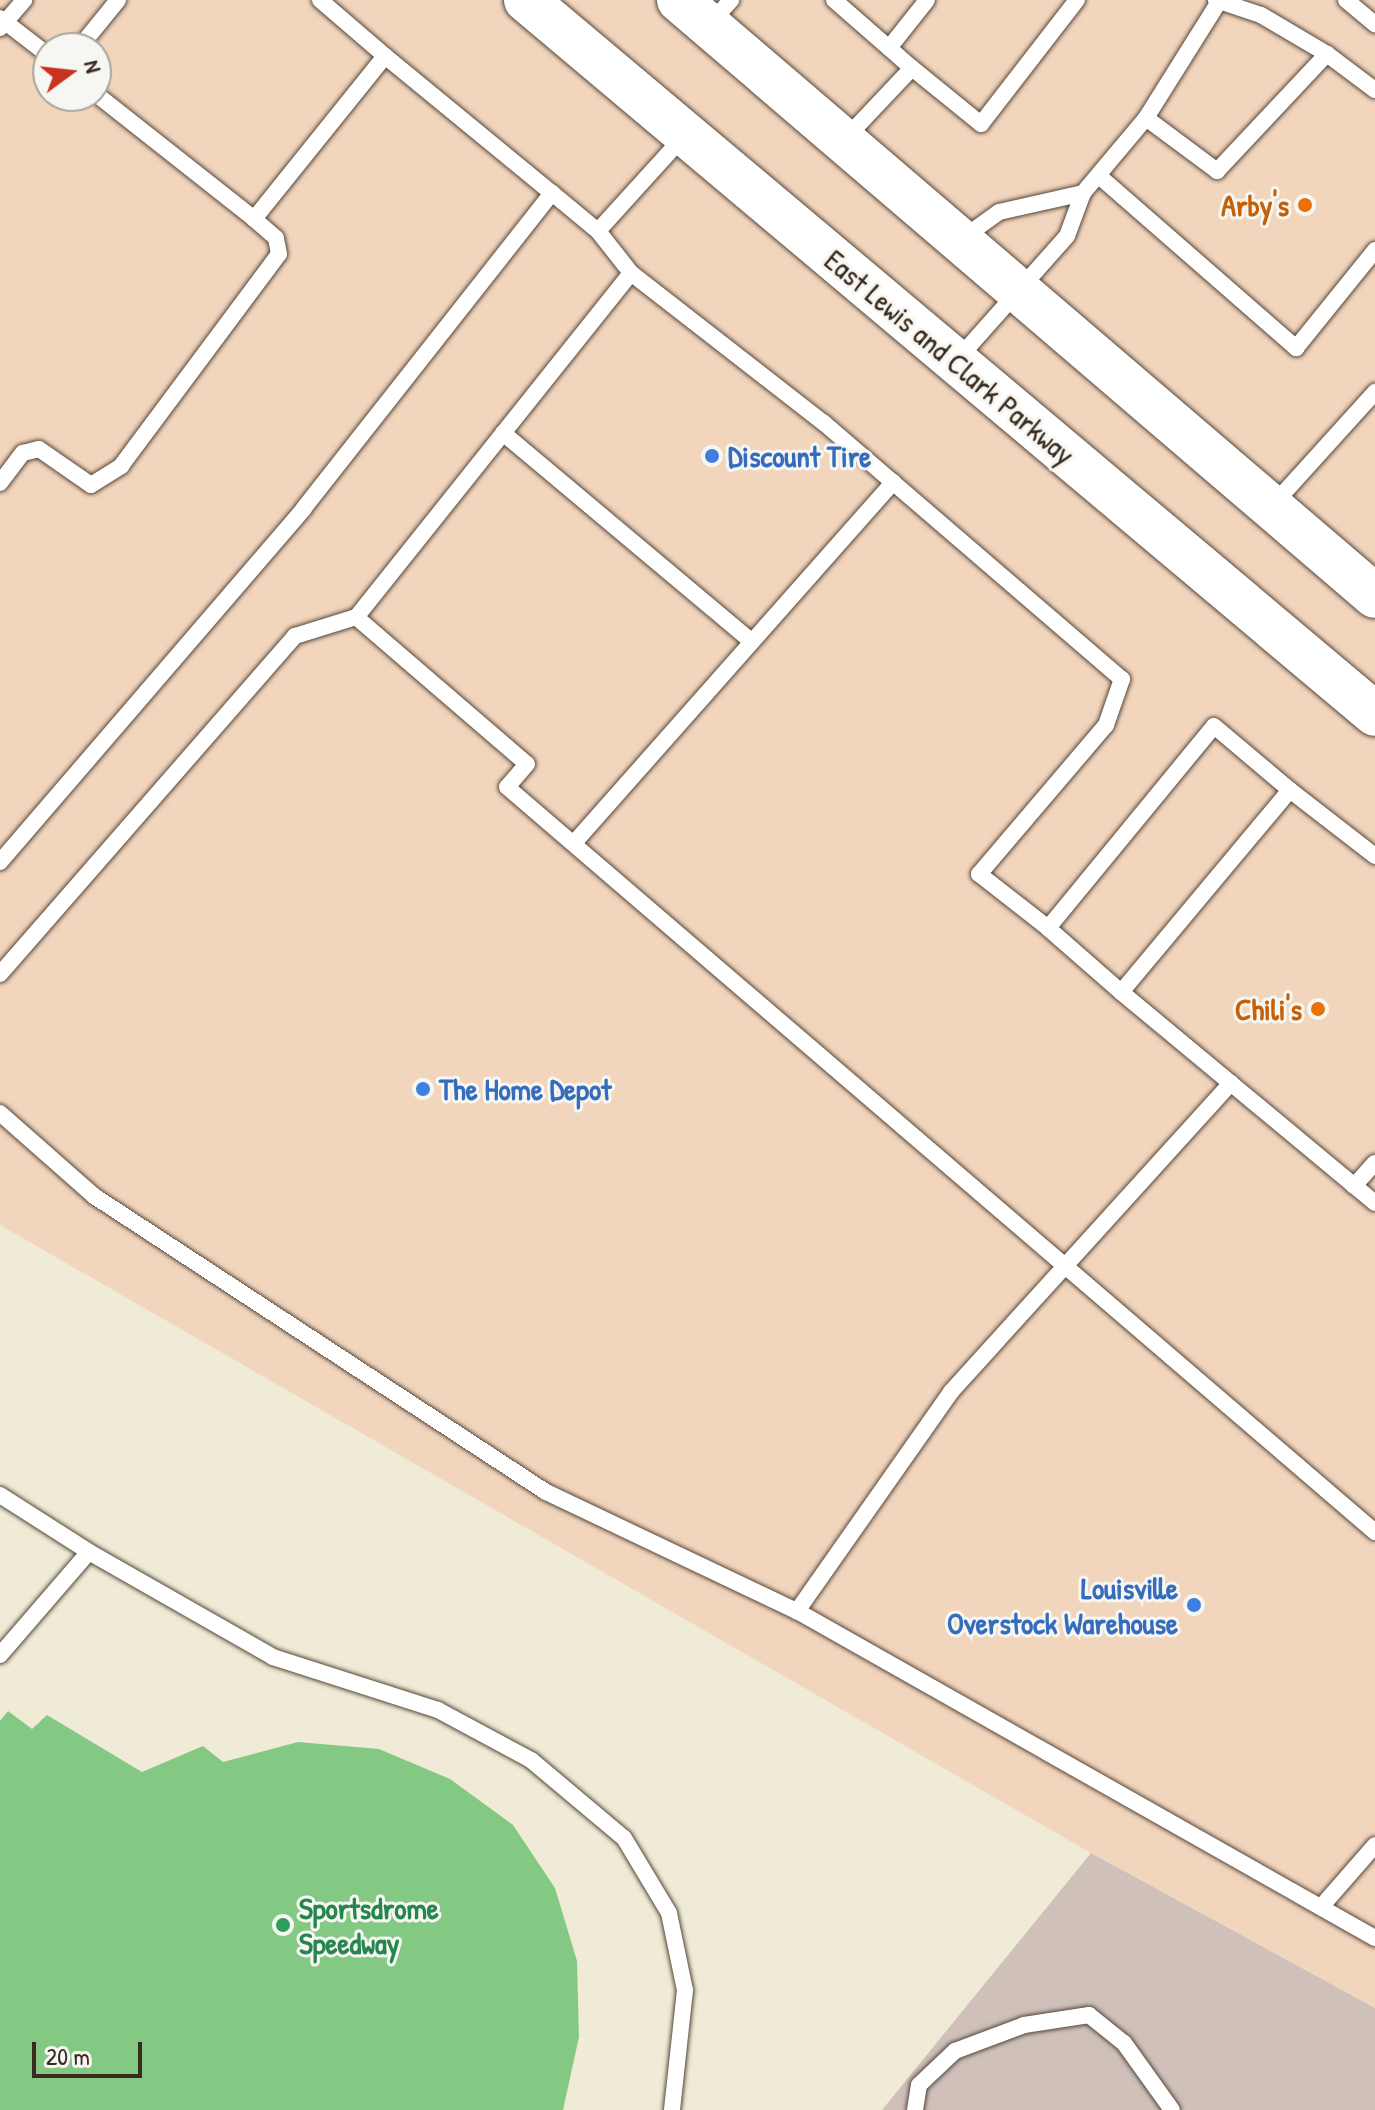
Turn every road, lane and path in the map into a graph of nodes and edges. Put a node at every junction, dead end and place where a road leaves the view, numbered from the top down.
1 (24, 0) edge
2 (118, 0) edge
3 (320, 0) edge
4 (526, 0) edge
5 (834, 0) edge
6 (927, 0) edge
7 (1077, 0) edge
8 (1346, 0) edge
9 (1218, 1) edge
10 (706, 8) edge
11 (2, 22) edge
12 (1375, 24) edge
13 (92, 32) edge
14 (32, 44) edge
15 (889, 48) junction
16 (1327, 54) junction
17 (385, 56) junction
18 (912, 68) junction
19 (1375, 90) edge
20 (112, 107) edge
21 (1146, 118) junction
22 (688, 132) junction
23 (842, 143) junction
24 (1099, 176) junction
25 (552, 193) junction
26 (1083, 193) junction
27 (254, 219) junction
28 (598, 231) junction
29 (958, 242) junction
30 (1375, 250) edge
31 (631, 273) junction
32 (1018, 295) junction
33 (954, 363) junction
34 (1375, 392) edge
35 (1369, 411) edge
36 (503, 433) junction
37 (893, 482) junction
38 (0, 483) edge
39 (1270, 507) junction
40 (1375, 596) edge
41 (356, 617) junction
42 (750, 640) junction
43 (1375, 714) edge
44 (1290, 790) junction
45 (574, 843) junction
46 (1375, 856) edge
47 (0, 862) edge
48 (1048, 928) junction
49 (0, 974) edge
50 (1121, 992) junction
51 (1231, 1083) junction
52 (0, 1113) edge
53 (1375, 1163) edge
54 (1354, 1186) junction
55 (1375, 1203) edge
56 (1067, 1267) junction
57 (0, 1495) edge
58 (1375, 1532) edge
59 (89, 1552) junction
60 (797, 1611) junction
61 (0, 1655) edge
62 (1375, 1845) edge
63 (1321, 1907) junction
64 (1375, 1938) edge
65 (672, 2110) edge
66 (915, 2110) edge
67 (1172, 2110) edge

1 - 11 lane
2 - 13 lane
3 - 17 lane
4 - 22 main road, East Lewis and Clark Parkway
5 - 15 lane
6 - 15 lane
7 - 18 lane
8 - 12 lane
9 - 16 lane
9 - 21 lane
10 - 23 main road
11 - 14 lane
15 - 18 lane
16 - 19 lane
16 - 21 lane
17 - 25 lane
17 - 27 lane
18 - 23 lane
20 - 27 lane
21 - 24 lane
22 - 28 lane
22 - 33 main road, East Lewis and Clark Parkway
23 - 29 main road
24 - 26 lane
24 - 30 lane
25 - 28 lane
25 - 47 lane
26 - 29 lane
26 - 32 lane
27 - 38 lane
28 - 31 lane
29 - 32 main road
31 - 36 lane
31 - 37 lane
32 - 33 lane
32 - 39 main road
33 - 43 main road, East Lewis and Clark Parkway
34 - 35 lane
35 - 39 lane
36 - 41 lane
36 - 42 lane
37 - 42 lane
37 - 48 lane
39 - 40 main road
41 - 45 lane
41 - 49 lane
42 - 45 lane
44 - 46 lane
44 - 48 lane
44 - 50 lane
45 - 56 lane
48 - 50 lane
50 - 51 lane
51 - 54 lane
51 - 56 lane
52 - 60 lane
53 - 54 lane
54 - 55 lane
56 - 58 lane
56 - 60 lane
57 - 59 lane
59 - 61 lane
59 - 65 lane
60 - 63 lane
62 - 63 lane
63 - 64 lane
66 - 67 lane

